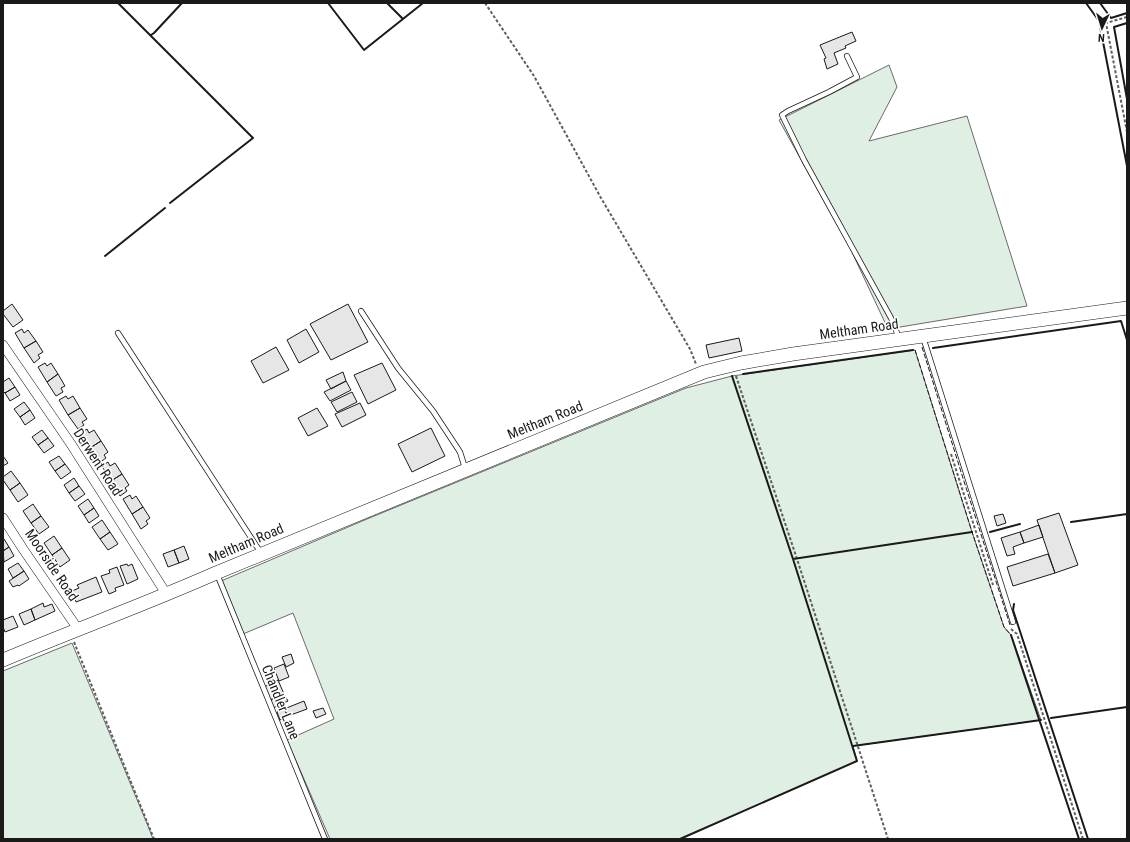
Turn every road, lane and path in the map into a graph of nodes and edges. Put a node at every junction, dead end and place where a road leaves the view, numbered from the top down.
1 (485, 3) edge
2 (1127, 17) edge
3 (847, 56) dead end
4 (1127, 132) edge
5 (1127, 308) edge
6 (361, 311) dead end
7 (118, 333) dead end
8 (923, 337) junction
9 (900, 339) junction
10 (3, 345) edge
11 (732, 365) junction
12 (700, 373) junction
13 (466, 470) junction
14 (3, 518) edge
15 (262, 554) junction
16 (216, 573) junction
17 (167, 595) junction
18 (1013, 622) dead end
19 (74, 630) junction
20 (3, 660) edge
21 (154, 839) edge
22 (325, 839) edge
23 (888, 839) edge

1 - 12 path
2 - 4 path
3 - 9 lane
5 - 8 street, Meltham Road
6 - 13 lane
7 - 15 lane
8 - 9 street, Meltham Road
8 - 18 lane
9 - 11 street, Meltham Road
10 - 17 street, Derwent Road
11 - 12 street, Meltham Road
11 - 23 path
12 - 13 street, Meltham Road
13 - 15 street, Meltham Road
14 - 19 street, Moorside Road
15 - 16 street, Meltham Road
16 - 17 street, Meltham Road
16 - 22 lane, Chandler Lane
17 - 19 street, Meltham Road
19 - 20 street, Meltham Road
19 - 21 path

